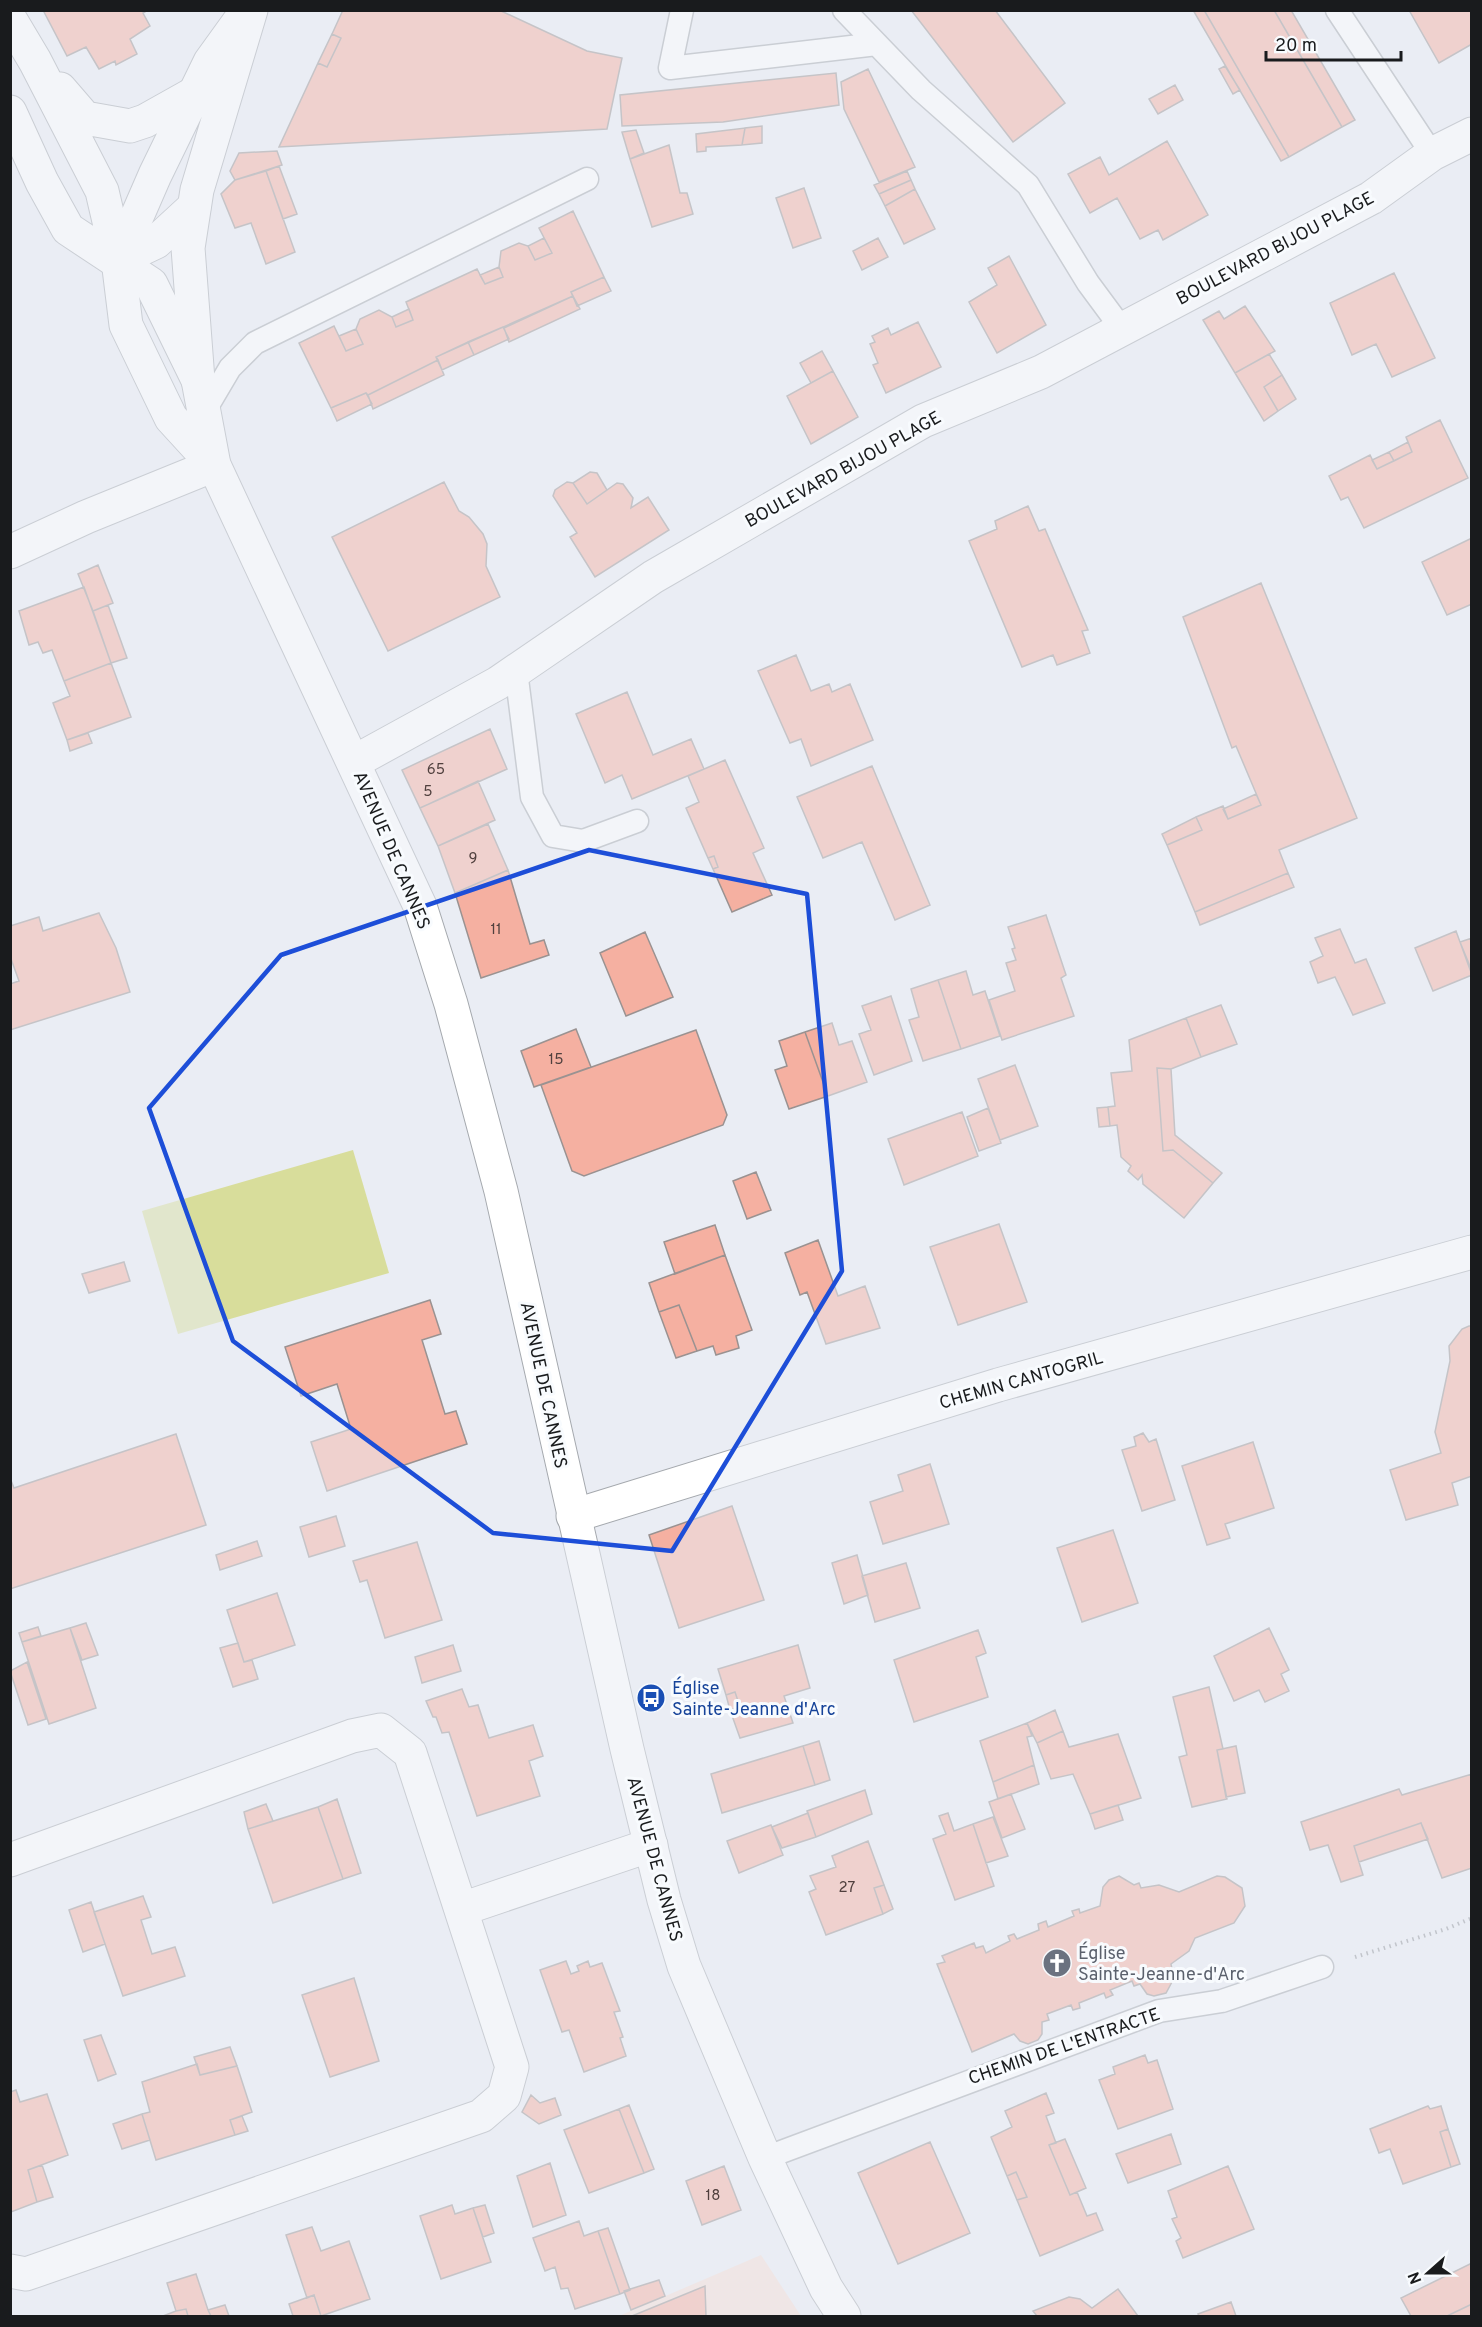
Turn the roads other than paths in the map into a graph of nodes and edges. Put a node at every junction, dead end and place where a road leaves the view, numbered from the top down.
1 (249, 10) edge
2 (682, 10) edge
3 (844, 10) edge
4 (1337, 10) edge
5 (10, 19) edge
6 (877, 44) junction
7 (35, 61) junction
8 (195, 93) junction
9 (10, 112) edge
10 (1472, 134) edge
11 (1432, 154) junction
12 (586, 179) dead end
13 (194, 207) junction
14 (118, 260) junction
15 (1122, 330) junction
16 (198, 380) junction
17 (204, 412) junction
18 (214, 465) junction
19 (10, 552) edge
20 (516, 671) junction
21 (354, 762) junction
22 (638, 821) dead end
23 (1472, 1252) edge
24 (573, 1516) junction
25 (651, 1845) junction
26 (10, 1860) edge
27 (462, 1909) junction
28 (1322, 1967) road end
29 (765, 2157) junction
30 (10, 2271) edge
31 (844, 2316) edge

1 - 8 street
1 - 13 street, AVENUE DE CANNES
2 - 6 lane
3 - 6 lane
4 - 11 lane
5 - 7 street
6 - 15 lane
7 - 8 street
7 - 14 street, AVENUE DE CANNES
8 - 14 street
9 - 14 street
10 - 11 street, BOULEVARD BIJOU PLAGE
11 - 15 street, BOULEVARD BIJOU PLAGE
12 - 17 lane
13 - 14 street
13 - 16 street, AVENUE DE CANNES
14 - 16 street
14 - 18 street, AVENUE DE CANNES
15 - 20 street, BOULEVARD BIJOU PLAGE
16 - 17 street, AVENUE DE CANNES
17 - 18 street, AVENUE DE CANNES
18 - 19 street
18 - 21 street, AVENUE DE CANNES
20 - 21 street, BOULEVARD BIJOU PLAGE
20 - 22 lane
21 - 24 street, AVENUE DE CANNES
23 - 24 street, CHEMIN CANTOGRIL
24 - 25 street, AVENUE DE CANNES
25 - 27 street
25 - 29 street, AVENUE DE CANNES
26 - 27 street
27 - 30 street
28 - 29 lane, CHEMIN DE L'ENTRACTE
29 - 31 street, AVENUE DE CANNES

